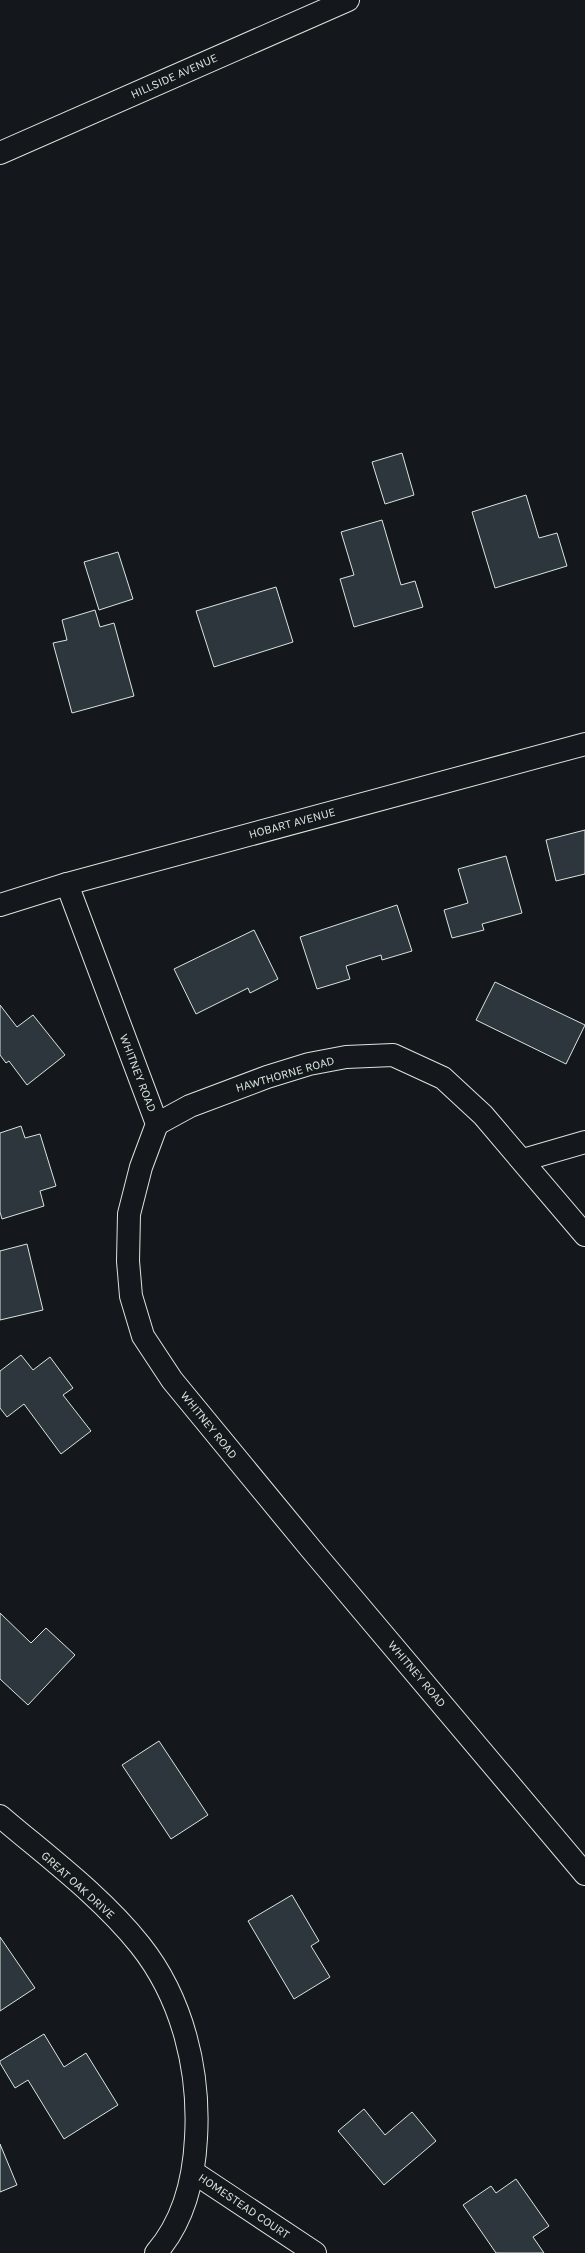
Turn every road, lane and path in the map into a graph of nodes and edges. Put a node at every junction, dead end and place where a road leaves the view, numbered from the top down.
1 (348, 0) edge
2 (0, 153) edge
3 (585, 744) edge
4 (67, 884) junction
5 (0, 905) edge
6 (157, 1124) junction
7 (585, 1142) edge
8 (523, 1160) junction
9 (585, 1235) edge
10 (0, 1816) edge
11 (583, 1868) edge
12 (193, 2172) junction
13 (156, 2253) edge
14 (315, 2253) edge

1 - 2 street, HILLSIDE AVENUE
3 - 4 street, HOBART AVENUE
4 - 5 street, HOBART AVENUE
4 - 6 street, WHITNEY ROAD
6 - 8 street, HAWTHORNE ROAD
6 - 11 street, WHITNEY ROAD
7 - 8 street
8 - 9 street, HAWTHORNE ROAD
10 - 12 street, GREAT OAK DRIVE
12 - 13 street, GREAT OAK DRIVE
12 - 14 street, HOMESTEAD COURT

